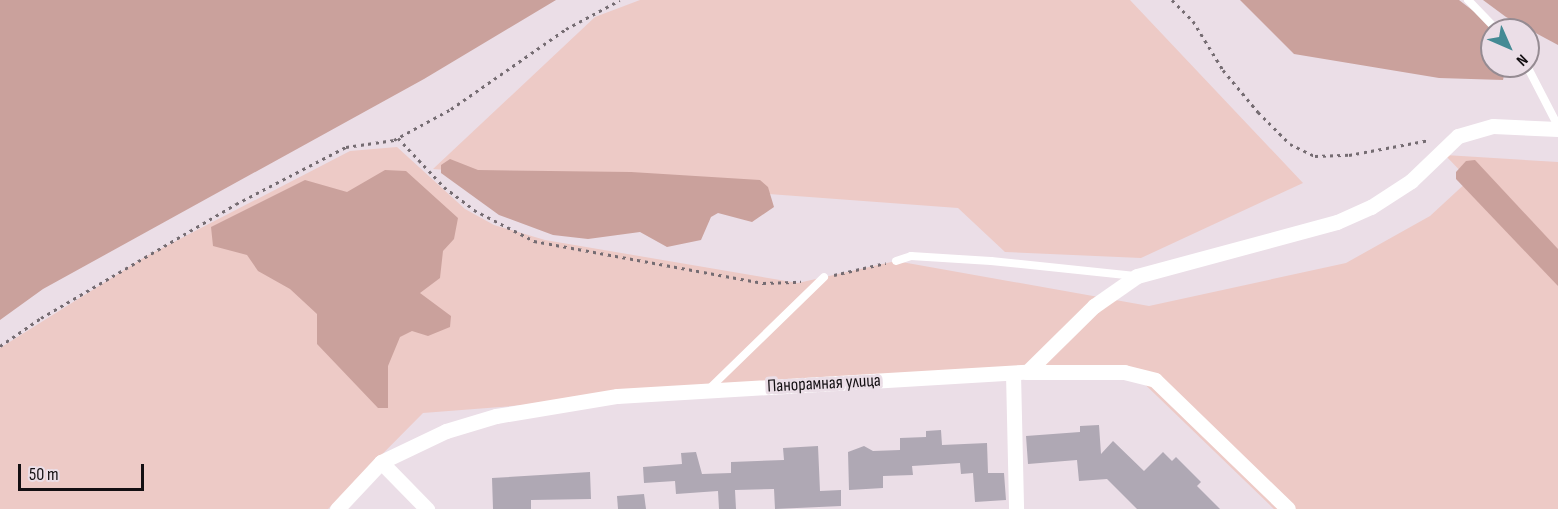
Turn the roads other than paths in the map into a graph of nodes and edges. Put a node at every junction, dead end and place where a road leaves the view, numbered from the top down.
1 (1468, 0) edge
2 (1485, 18) edge
3 (1533, 78) edge
4 (1558, 128) edge
5 (896, 261) road end
6 (1137, 276) junction
7 (824, 277) road end
8 (1020, 372) junction
9 (707, 391) junction
10 (381, 462) junction
11 (337, 509) edge
12 (427, 509) edge
13 (1016, 509) edge
14 (1288, 509) edge

1 - 2 lane
3 - 4 lane
4 - 6 street
5 - 6 lane
6 - 8 street
7 - 9 lane
8 - 9 street, Панорамная улица
8 - 13 street
8 - 14 street, Панорамная улица
9 - 10 street, Панорамная улица
10 - 11 street, Панорамная улица
10 - 12 street

